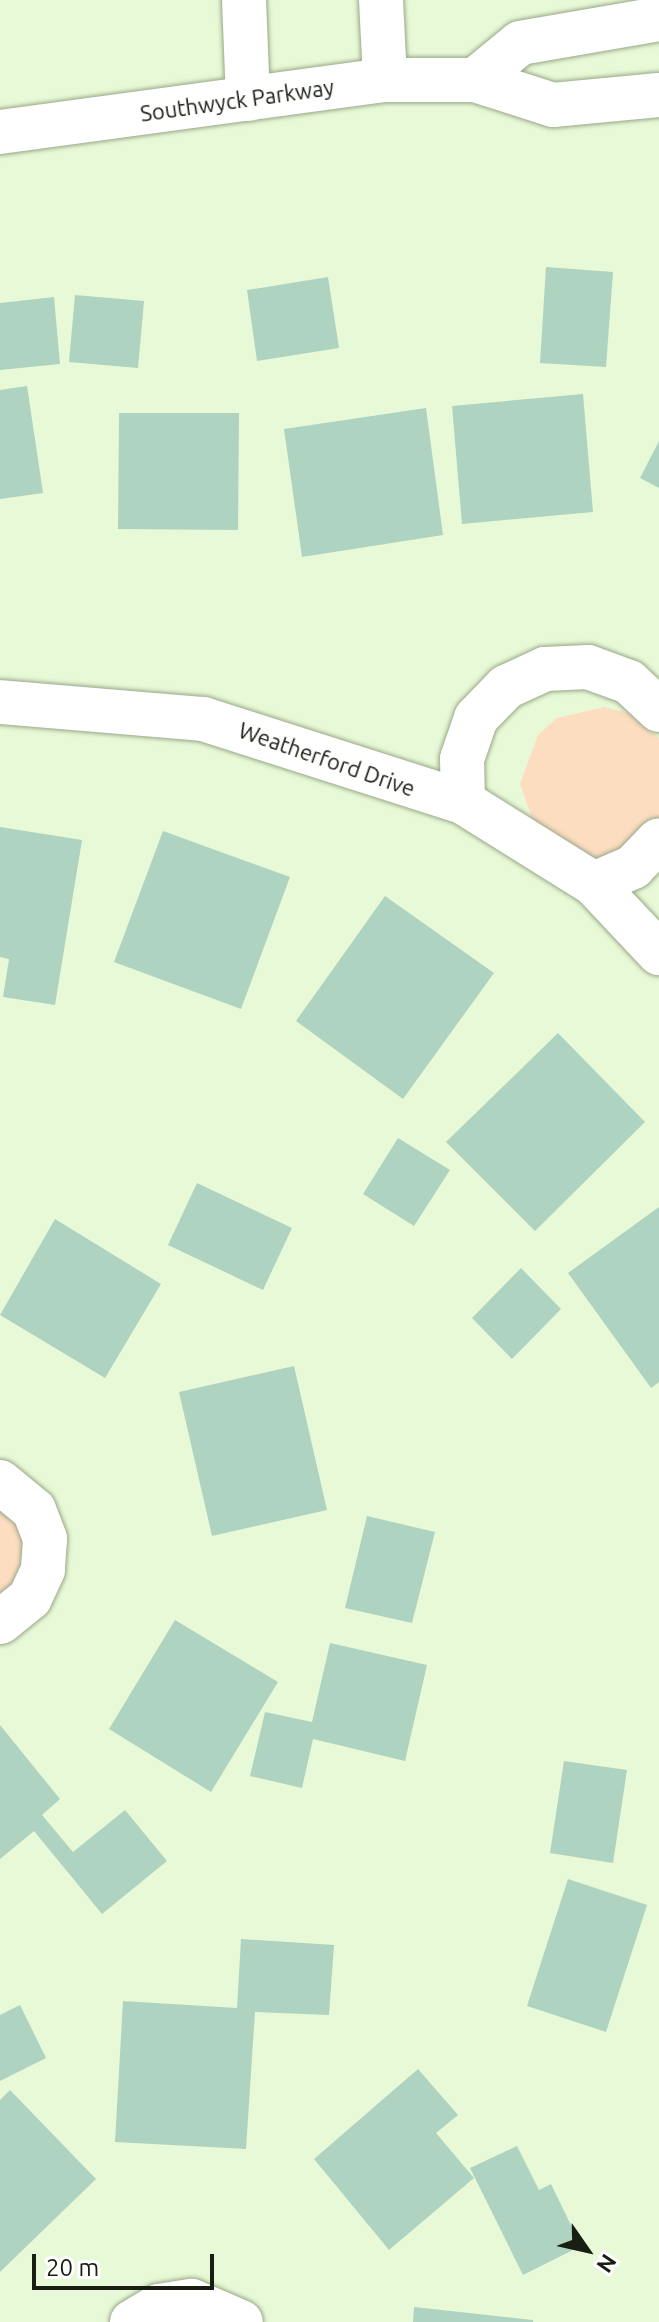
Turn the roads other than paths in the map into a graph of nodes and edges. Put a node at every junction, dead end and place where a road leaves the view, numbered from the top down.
1 (244, 0) edge
2 (381, 0) edge
3 (659, 19) edge
4 (385, 80) junction
5 (475, 80) junction
6 (659, 95) edge
7 (248, 99) junction
8 (0, 132) edge
9 (0, 702) edge
10 (659, 710) edge
11 (463, 802) junction
12 (659, 840) edge
13 (594, 884) junction
14 (659, 953) edge
15 (0, 1482) edge
16 (0, 1622) edge
17 (132, 2322) edge
18 (241, 2322) edge

1 - 7 street
2 - 4 street
3 - 5 street
4 - 5 street, Southwyck Parkway
4 - 7 street, Southwyck Parkway
5 - 6 street, Southwyck Parkway
7 - 8 street, Southwyck Parkway
9 - 11 street, Weatherford Drive
10 - 11 street
11 - 13 street, Weatherford Drive
12 - 13 street
13 - 14 street, Weatherford Drive
15 - 16 street
17 - 18 street

